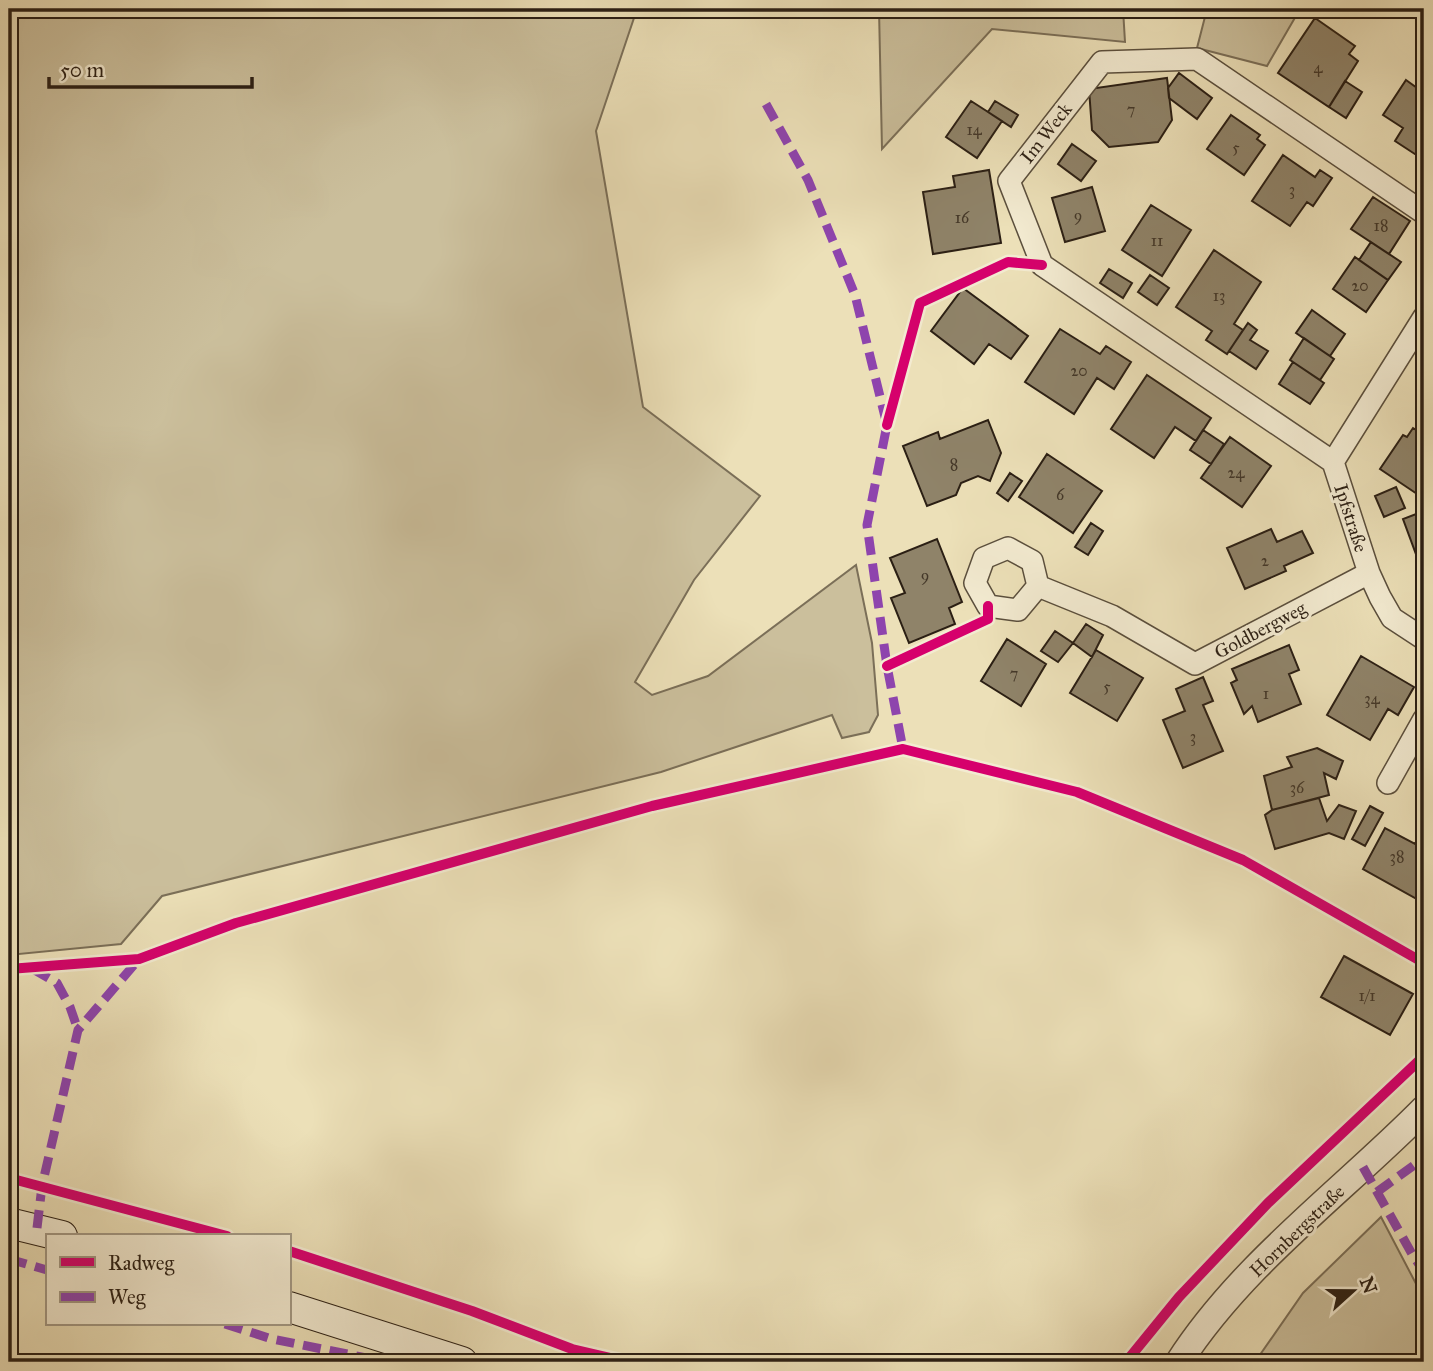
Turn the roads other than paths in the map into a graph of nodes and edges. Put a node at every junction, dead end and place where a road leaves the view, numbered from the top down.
1 (1424, 213) edge
2 (1424, 317) edge
3 (1333, 462) junction
4 (1369, 573) junction
5 (1038, 586) dead end
6 (1424, 639) edge
7 (1424, 719) edge
8 (1388, 783) dead end
9 (1424, 1109) edge
10 (9, 1223) edge
11 (54, 1234) edge
12 (290, 1307) edge
13 (463, 1362) edge
14 (1179, 1362) edge

1 - 3 street, Im Weck
2 - 3 street, Ipfstraße
3 - 4 street, Ipfstraße
4 - 5 street, Goldbergweg
4 - 6 street, Ipfstraße
7 - 8 street
9 - 14 street, Hornbergstraße
10 - 11 main road
12 - 13 main road

